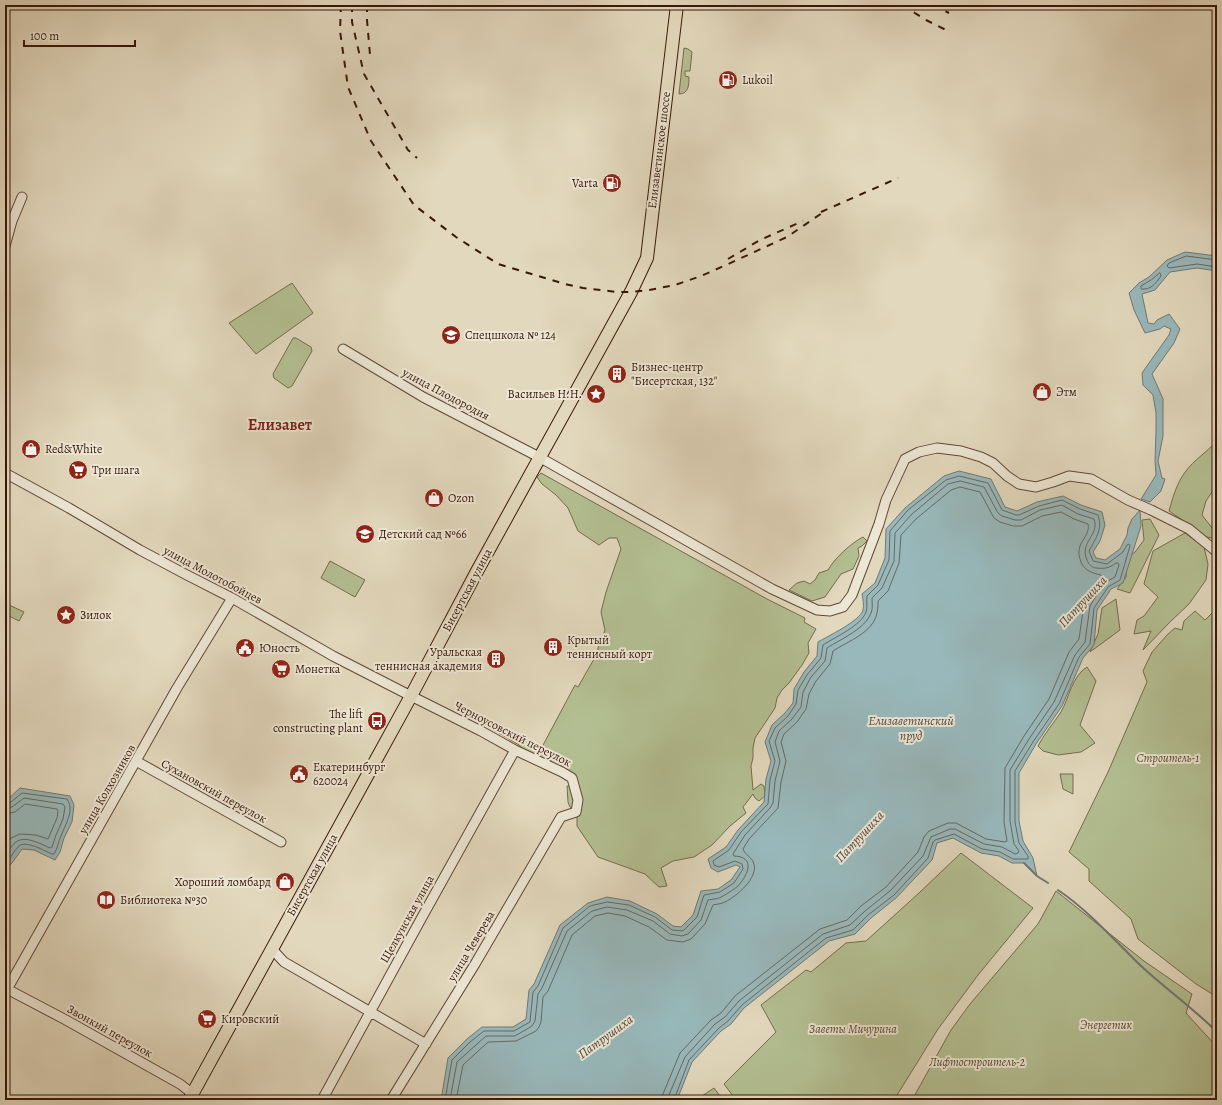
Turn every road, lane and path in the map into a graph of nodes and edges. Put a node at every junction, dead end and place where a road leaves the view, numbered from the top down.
1 (677, 5) edge
2 (22, 197) dead end
3 (5, 246) edge
4 (631, 292) joint
5 (343, 349) dead end
6 (539, 457) junction
7 (5, 473) edge
8 (1217, 552) edge
9 (232, 598) junction
10 (410, 696) junction
11 (515, 750) junction
12 (136, 762) junction
13 (576, 812) joint
14 (281, 842) dead end
15 (272, 949) junction
16 (6, 991) edge
17 (370, 1011) junction
18 (426, 1044) junction
19 (193, 1098) edge
20 (322, 1100) edge
21 (391, 1100) edge

1 - 4 main road, Елизаветинское шоссе
2 - 3 street
4 - 6 main road, Бисертская улица
5 - 6 street, улица Плодородия
6 - 8 street, улица Плодородия
6 - 10 main road, Бисертская улица
7 - 9 street, улица Молотобойцев
9 - 10 street, улица Молотобойцев
9 - 12 street, улица Колхозников
10 - 11 street, Черноусовский переулок
10 - 15 main road, Бисертская улица
11 - 13 street, Черноусовский переулок
11 - 17 street, Щелкунская улица
12 - 14 street, Сухановский переулок
12 - 16 street, улица Колхозников
13 - 18 street, улица Чеверева
15 - 17 street
15 - 19 main road, Бисертская улица
16 - 19 street, Звонкий переулок
17 - 18 street
17 - 20 street, Щелкунская улица
18 - 21 street, улица Чеверева

